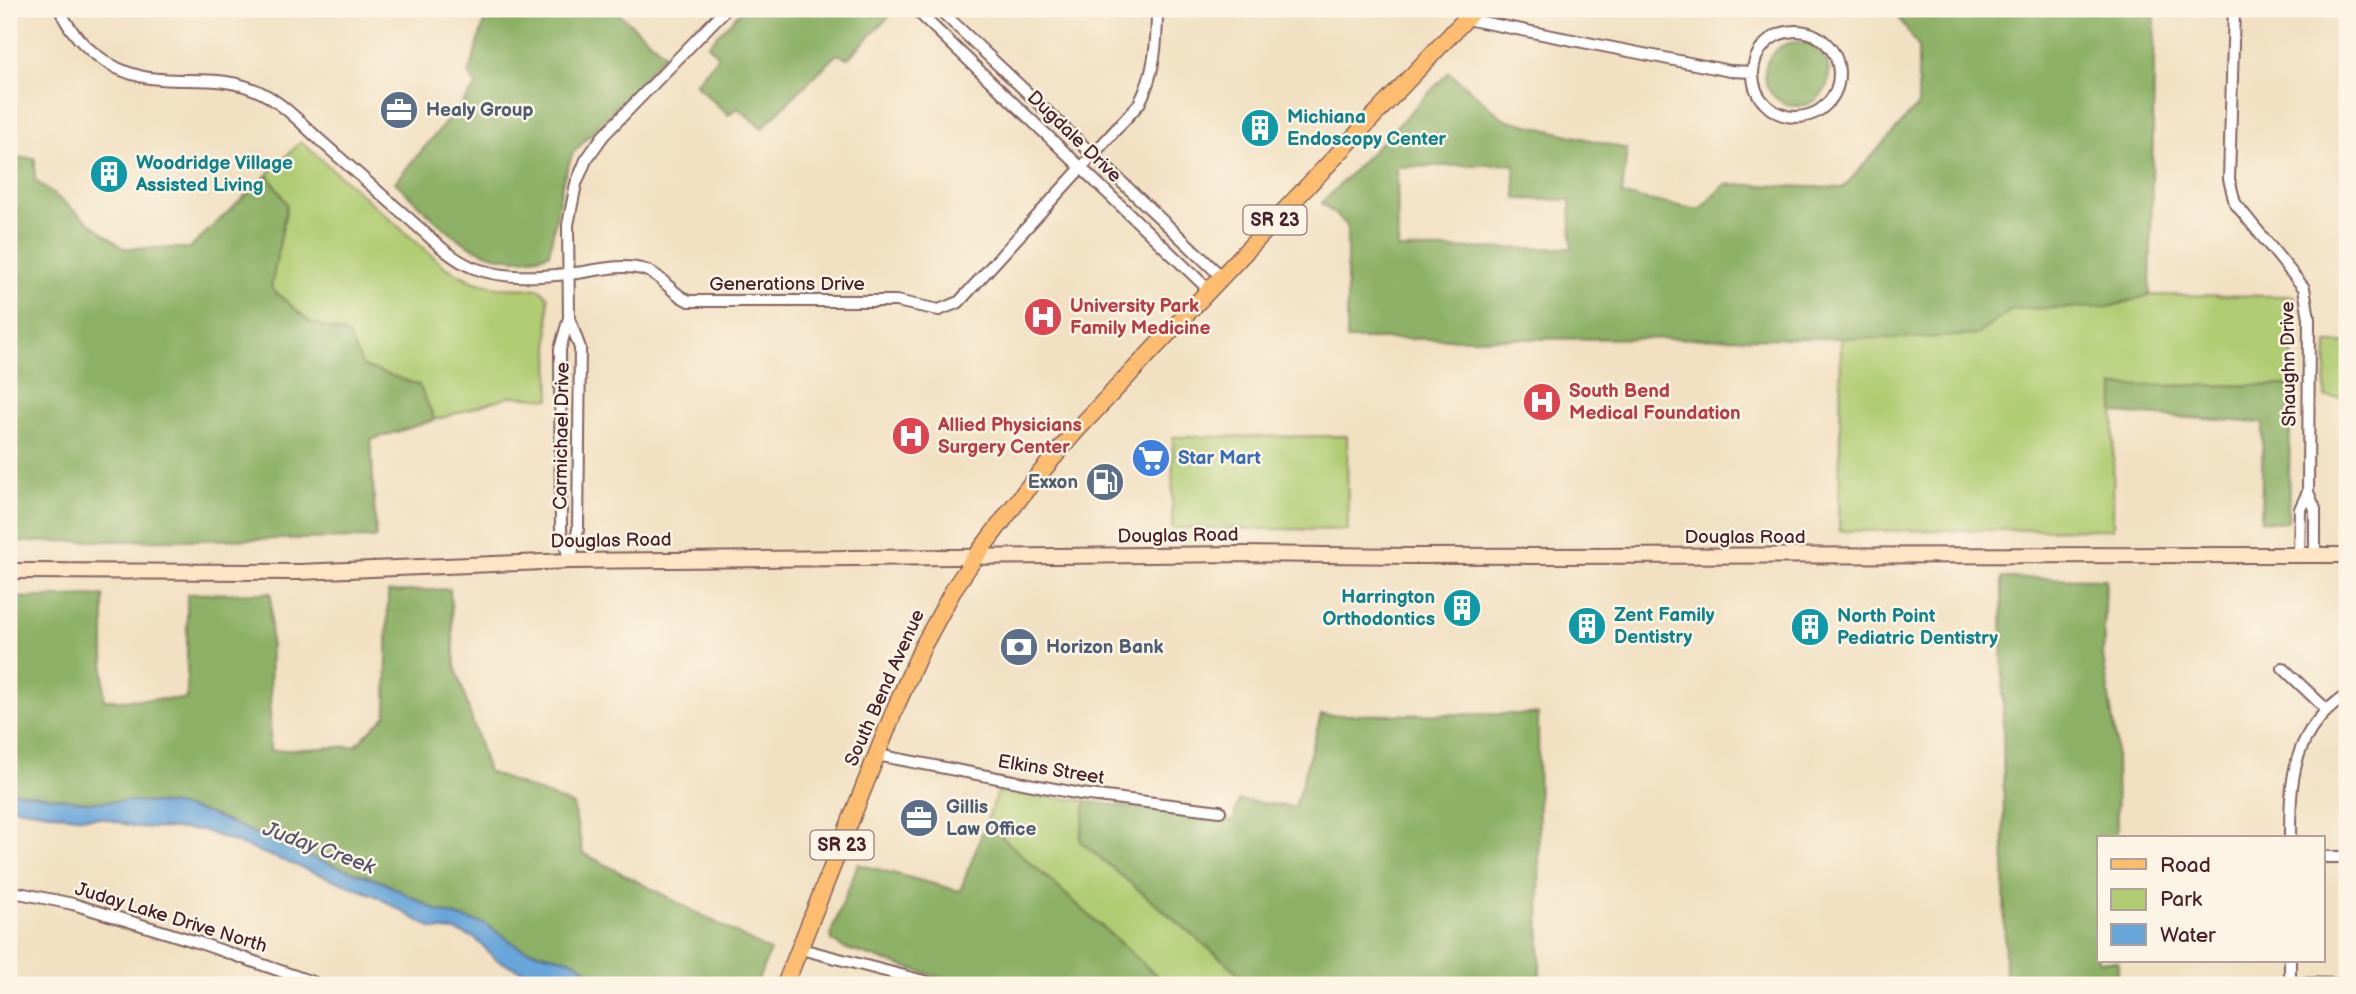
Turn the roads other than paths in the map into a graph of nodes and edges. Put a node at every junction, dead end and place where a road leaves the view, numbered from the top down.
1 (60, 9) edge
2 (726, 9) edge
3 (915, 9) edge
4 (939, 9) edge
5 (1157, 9) edge
6 (2234, 9) edge
7 (1471, 14) edge
8 (1753, 72) junction
9 (1092, 155) junction
10 (1081, 168) junction
11 (569, 274) junction
12 (1222, 276) junction
13 (1209, 290) junction
14 (569, 318) junction
15 (578, 448) junction
16 (561, 449) junction
17 (2308, 492) junction
18 (2299, 554) junction
19 (2315, 554) junction
20 (2347, 555) edge
21 (976, 556) junction
22 (570, 561) junction
23 (9, 571) edge
24 (2283, 668) dead end
25 (2347, 695) edge
26 (2327, 710) junction
27 (877, 755) junction
28 (1220, 811) dead end
29 (2290, 836) edge
30 (2324, 857) edge
31 (2347, 857) edge
32 (9, 891) edge
33 (801, 948) junction
34 (2290, 962) edge
35 (2290, 984) edge
36 (2347, 984) edge
37 (321, 985) edge
38 (785, 985) edge
39 (939, 985) edge

1 - 11 street, Generations Drive
2 - 11 street, Carmichael Drive
3 - 10 street, Dugdale Drive
4 - 9 street, Dugdale Drive
5 - 9 street, Generations Drive
6 - 17 street, Shaughn Drive
7 - 8 street
7 - 12 main road, South Bend Avenue / SR 23
8 - 8 street
9 - 10 street, Generations Drive
9 - 12 street, Dugdale Drive
10 - 11 street, Generations Drive
10 - 13 street, Dugdale Drive
11 - 14 street, Carmichael Drive
12 - 13 main road, South Bend Avenue / SR 23
13 - 21 main road, South Bend Avenue / SR 23
14 - 15 street, Carmichael Drive
14 - 16 street, Carmichael Drive
15 - 16 street
15 - 22 street, Carmichael Drive
16 - 22 street, Carmichael Drive
17 - 18 street, Shaughn Drive
17 - 19 street, Shaughn Drive
18 - 19 street, Douglas Road
18 - 21 street, Douglas Road
19 - 20 street, Douglas Road
21 - 22 street, Douglas Road
21 - 27 main road, South Bend Avenue / SR 23
22 - 23 street, Douglas Road
24 - 26 street
25 - 26 street
26 - 29 street
27 - 28 street, Elkins Street
27 - 33 main road, South Bend Avenue / SR 23
30 - 31 street
32 - 37 street, Juday Lake Drive North
33 - 38 main road, South Bend Avenue / SR 23
33 - 39 street
34 - 35 street
35 - 36 street

